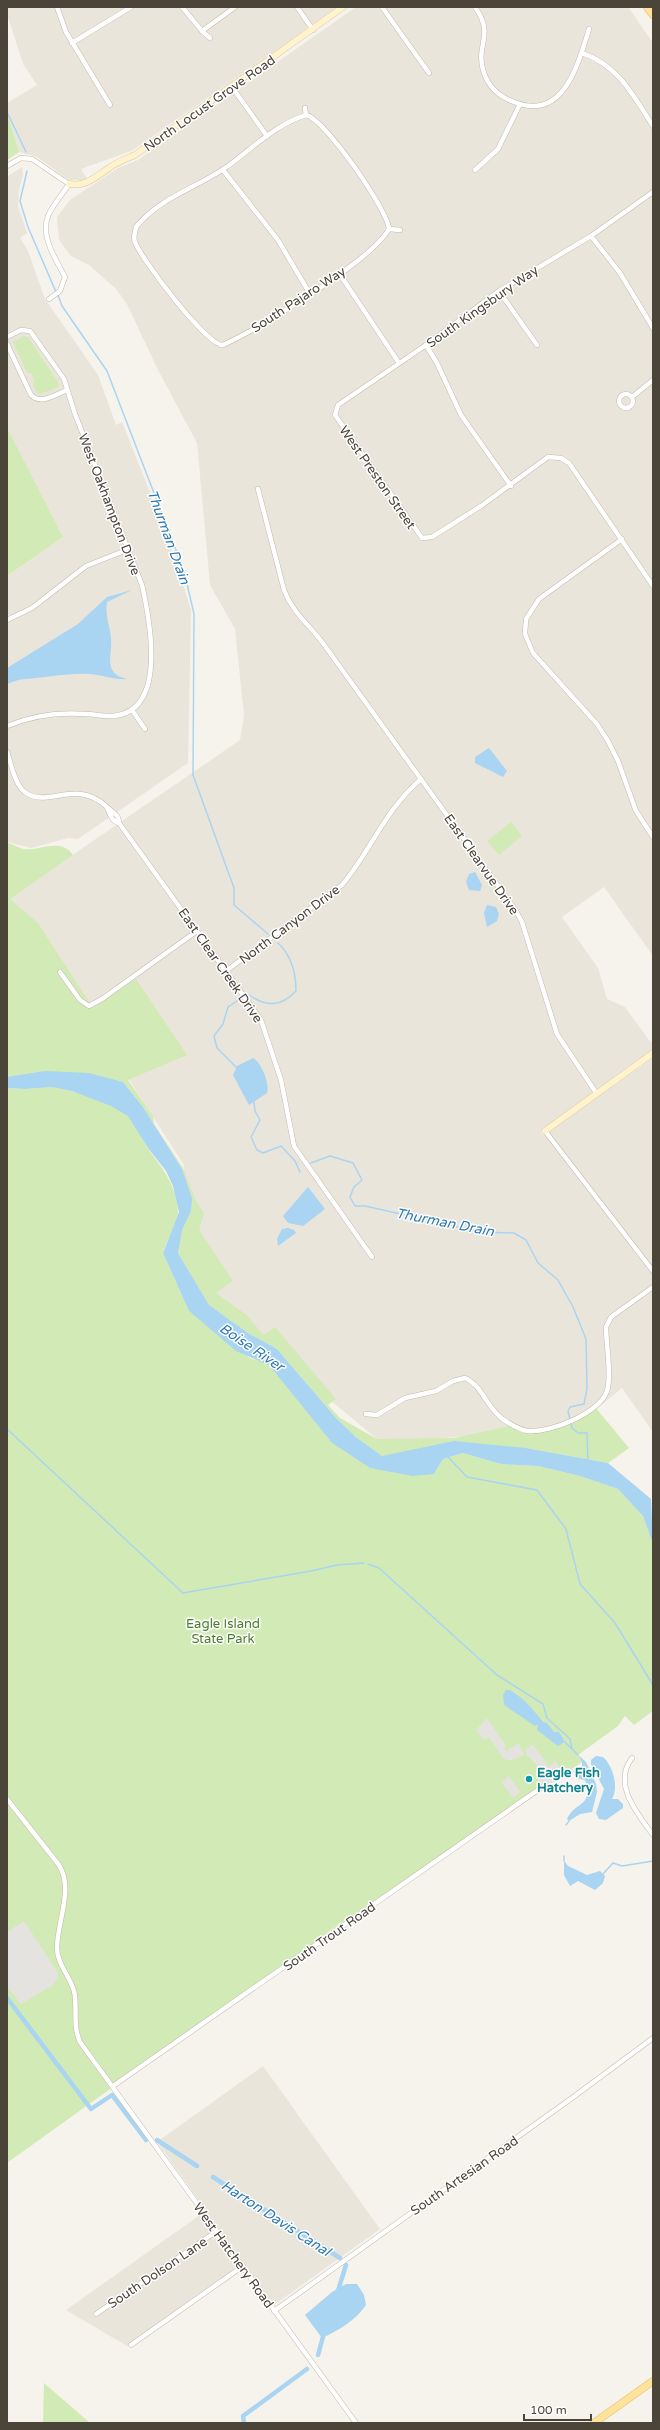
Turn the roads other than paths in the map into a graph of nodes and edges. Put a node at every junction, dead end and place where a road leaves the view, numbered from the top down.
1 (57, 7) edge
2 (131, 7) edge
3 (182, 7) edge
4 (235, 7) edge
5 (297, 7) edge
6 (343, 7) edge
7 (382, 7) edge
8 (475, 7) edge
9 (647, 7) edge
10 (653, 15) edge
11 (590, 29) dead end
12 (313, 30) junction
13 (202, 31) junction
14 (210, 38) dead end
15 (72, 42) junction
16 (582, 53) junction
17 (429, 73) dead end
18 (232, 87) junction
19 (520, 104) junction
20 (110, 106) dead end
21 (305, 108) dead end
22 (306, 115) junction
23 (653, 126) edge
24 (267, 136) junction
25 (7, 166) edge
26 (223, 170) junction
27 (475, 170) dead end
28 (68, 184) junction
29 (653, 192) edge
30 (389, 229) junction
31 (400, 230) dead end
32 (591, 236) junction
33 (339, 274) junction
34 (499, 291) junction
35 (310, 294) junction
36 (49, 299) dead end
37 (653, 328) edge
38 (7, 337) edge
39 (7, 344) edge
40 (426, 345) junction
41 (537, 345) dead end
42 (399, 363) junction
43 (653, 380) edge
44 (67, 390) junction
45 (632, 397) dead end
46 (336, 412) joint
47 (511, 486) junction
48 (258, 489) dead end
49 (622, 540) junction
50 (129, 549) junction
51 (653, 586) edge
52 (7, 620) edge
53 (132, 710) junction
54 (7, 726) edge
55 (145, 729) dead end
56 (7, 752) edge
57 (421, 779) junction
58 (653, 837) edge
59 (197, 931) junction
60 (226, 971) junction
61 (60, 972) dead end
62 (653, 1053) edge
63 (597, 1094) junction
64 (545, 1131) joint
65 (372, 1257) dead end
66 (653, 1271) edge
67 (653, 1287) edge
68 (366, 1414) dead end
69 (632, 1758) dead end
70 (546, 1786) dead end
71 (7, 1799) edge
72 (653, 1835) edge
73 (653, 2038) edge
74 (113, 2086) junction
75 (217, 2231) junction
76 (242, 2266) junction
77 (274, 2311) junction
78 (96, 2314) dead end
79 (131, 2345) dead end
80 (653, 2382) edge
81 (356, 2423) edge
82 (594, 2423) edge

1 - 15 street
2 - 15 street
3 - 13 street
4 - 13 street
5 - 12 street
6 - 12 street, North Locust Grove Road
7 - 17 street
8 - 19 street
9 - 10 main road
11 - 16 street
12 - 18 street, North Locust Grove Road
13 - 14 street
15 - 20 street
16 - 19 street
16 - 23 street
18 - 24 street
18 - 28 street, North Locust Grove Road
19 - 27 street
21 - 22 street
22 - 24 street
22 - 30 street
24 - 26 street
25 - 28 street
26 - 35 street
26 - 35 street, South Pajaro Way
28 - 36 street
29 - 32 street, South Kingsbury Way
30 - 31 street
30 - 33 street, South Pajaro Way
32 - 34 street, South Kingsbury Way
32 - 37 street
33 - 35 street, South Pajaro Way
33 - 42 street
34 - 40 street, South Kingsbury Way
34 - 41 street
38 - 44 street, West Oakhampton Drive
39 - 44 street
40 - 42 street, South Kingsbury Way
40 - 47 street
42 - 46 street, South Kingsbury Way
43 - 45 street
44 - 50 street, West Oakhampton Drive
46 - 47 street, West Preston Street
47 - 49 street
48 - 57 street, East Clearvue Drive
49 - 51 street
49 - 58 street
50 - 52 street
50 - 53 street, West Oakhampton Drive
53 - 54 street
53 - 55 street
56 - 59 street, East Clear Creek Drive
57 - 60 street, North Canyon Drive
57 - 63 street, East Clearvue Drive
59 - 60 street, East Clear Creek Drive
59 - 61 street
60 - 65 street, East Clear Creek Drive
62 - 63 street
63 - 64 street
64 - 66 street
67 - 68 street
69 - 72 street
70 - 74 street, South Trout Road
71 - 74 street, West Hatchery Road
73 - 77 street, South Artesian Road
74 - 75 street, West Hatchery Road
75 - 76 street, West Hatchery Road
75 - 78 street, South Dolson Lane
76 - 77 street, West Hatchery Road
76 - 79 street
77 - 81 street, West Hatchery Road
80 - 82 main road

